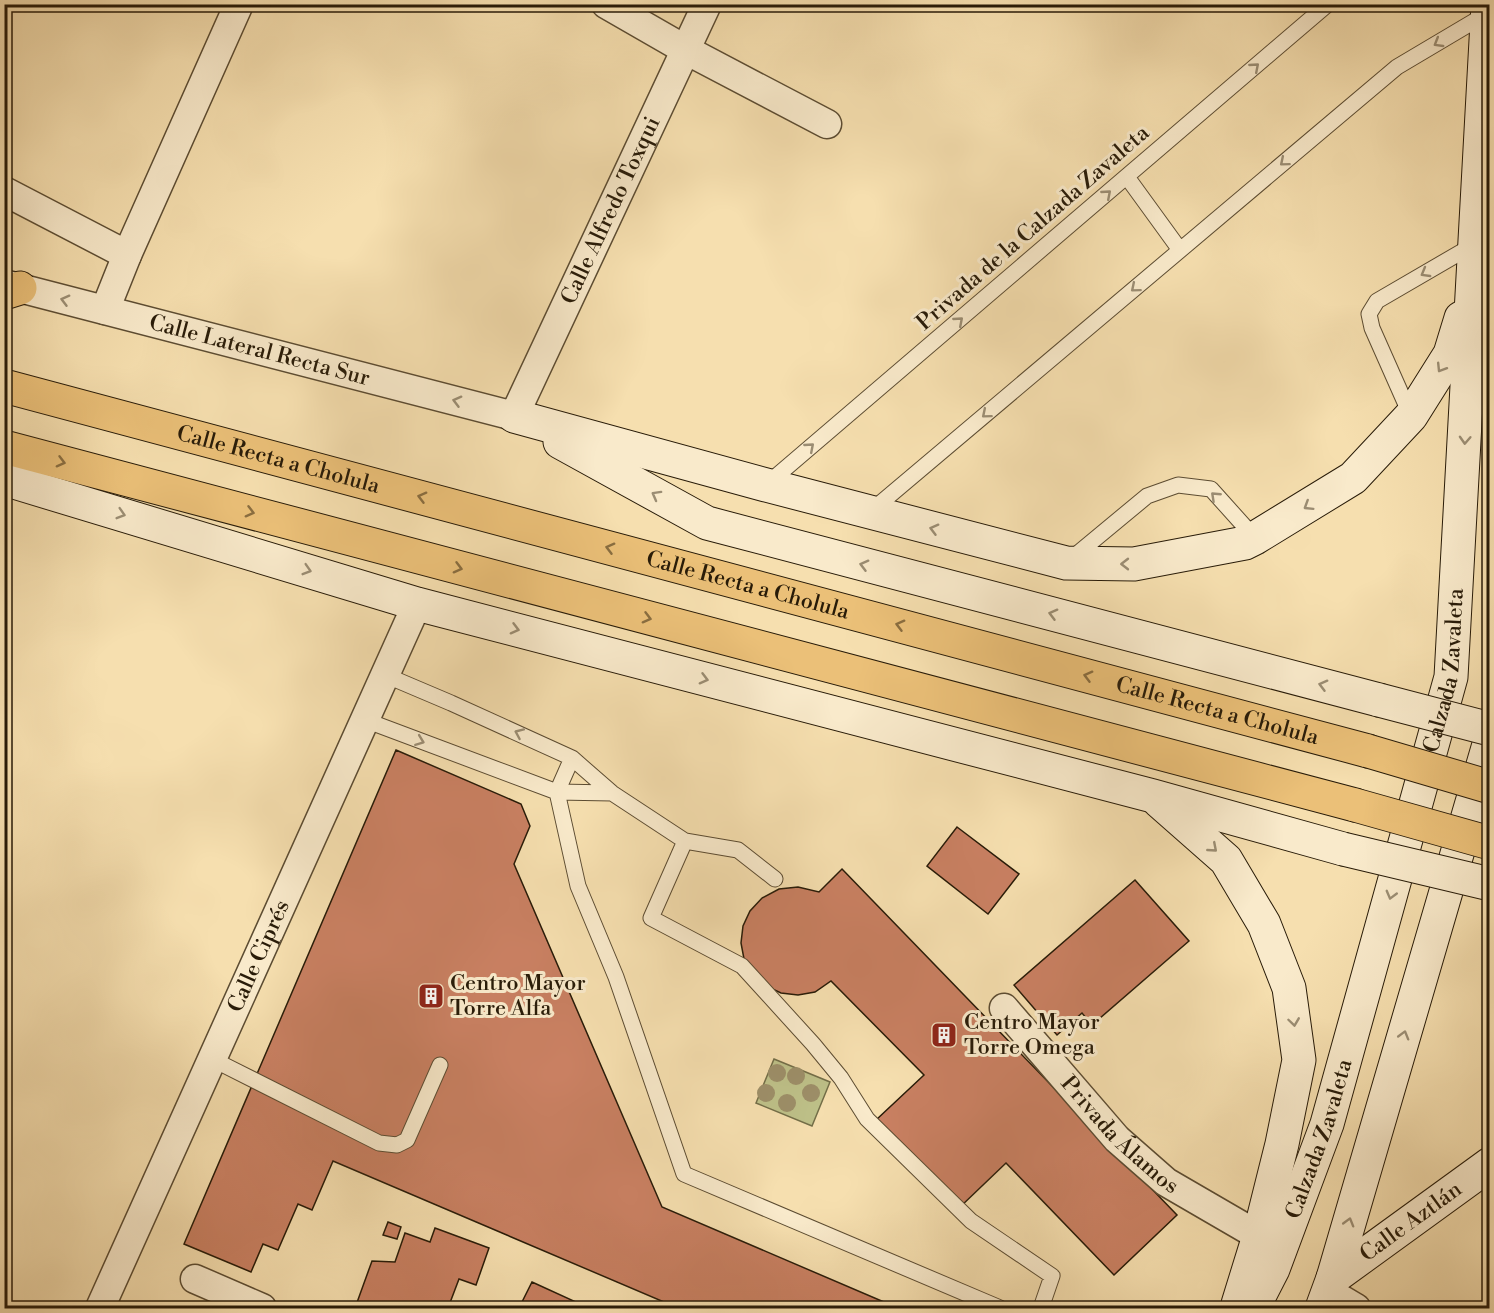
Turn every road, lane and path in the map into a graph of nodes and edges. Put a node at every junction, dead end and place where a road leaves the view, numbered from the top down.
1 (239, 4) edge
2 (606, 4) edge
3 (707, 4) edge
4 (1328, 4) edge
5 (1488, 9) edge
6 (686, 50) junction
7 (827, 124) dead end
8 (1127, 177) junction
9 (4, 191) edge
10 (1180, 250) junction
11 (127, 255) junction
12 (1475, 259) junction
13 (10, 288) edge
14 (105, 310) junction
15 (4, 386) edge
16 (514, 416) junction
17 (1411, 416) junction
18 (4, 447) edge
19 (4, 478) edge
20 (766, 485) junction
21 (870, 512) junction
22 (1255, 538) junction
23 (1066, 563) junction
24 (417, 604) junction
25 (385, 675) junction
26 (365, 720) junction
27 (1490, 729) edge
28 (1490, 741) edge
29 (572, 758) junction
30 (1490, 787) edge
31 (557, 792) junction
32 (612, 793) junction
33 (1153, 796) junction
34 (685, 841) junction
35 (1490, 843) edge
36 (776, 879) dead end
37 (1490, 884) edge
38 (1004, 1008) dead end
39 (212, 1059) junction
40 (441, 1065) dead end
41 (1490, 1164) edge
42 (1259, 1236) junction
43 (195, 1279) dead end
44 (1328, 1293) edge
45 (100, 1308) edge
46 (262, 1308) edge
47 (1000, 1308) edge
48 (1041, 1308) edge
49 (1236, 1308) edge
50 (1253, 1308) edge
51 (1356, 1308) edge

1 - 11 street
2 - 6 street
3 - 6 street, Calle Alfredo Toxqui
8 -> 4 lane, Privada de la Calzada Zavaleta
5 -> 10 lane
5 - 12 main road, Calzada Zavaleta
6 - 7 street
6 - 16 street, Calle Alfredo Toxqui
8 - 10 lane
20 -> 8 lane, Privada de la Calzada Zavaleta
9 - 11 street
10 -> 21 lane
11 - 14 street
12 -> 17 main road
12 -> 17 lane
12 -> 50 main road, Calzada Zavaleta
14 -> 13 street, Calle Lateral Recta Sur
16 -> 14 street, Calle Lateral Recta Sur
30 -> 15 main road, Calle Recta a Cholula, bridge
16 - 20 main road
27 -> 16 main road, bridge
17 -> 22 main road
18 -> 35 main road, bridge
19 -> 24 main road
20 - 21 main road
23 -> 21 main road
22 -> 23 main road
22 -> 23 lane
24 - 25 street, Calle Ciprés
24 -> 33 main road
25 - 26 street, Calle Ciprés
29 -> 25 lane
26 -> 31 lane
26 - 39 street, Calle Ciprés
44 -> 28 main road
29 - 31 lane
29 - 32 lane
31 - 32 lane
31 - 47 lane
32 - 34 lane
33 - 37 main road, bridge
33 -> 42 main road
34 - 36 lane
34 - 48 lane
38 - 42 street, Privada Álamos
39 - 40 lane
39 - 45 street, Calle Ciprés
41 - 44 main road, Calle Aztlán
42 - 49 main road
43 - 46 street
44 - 51 street

